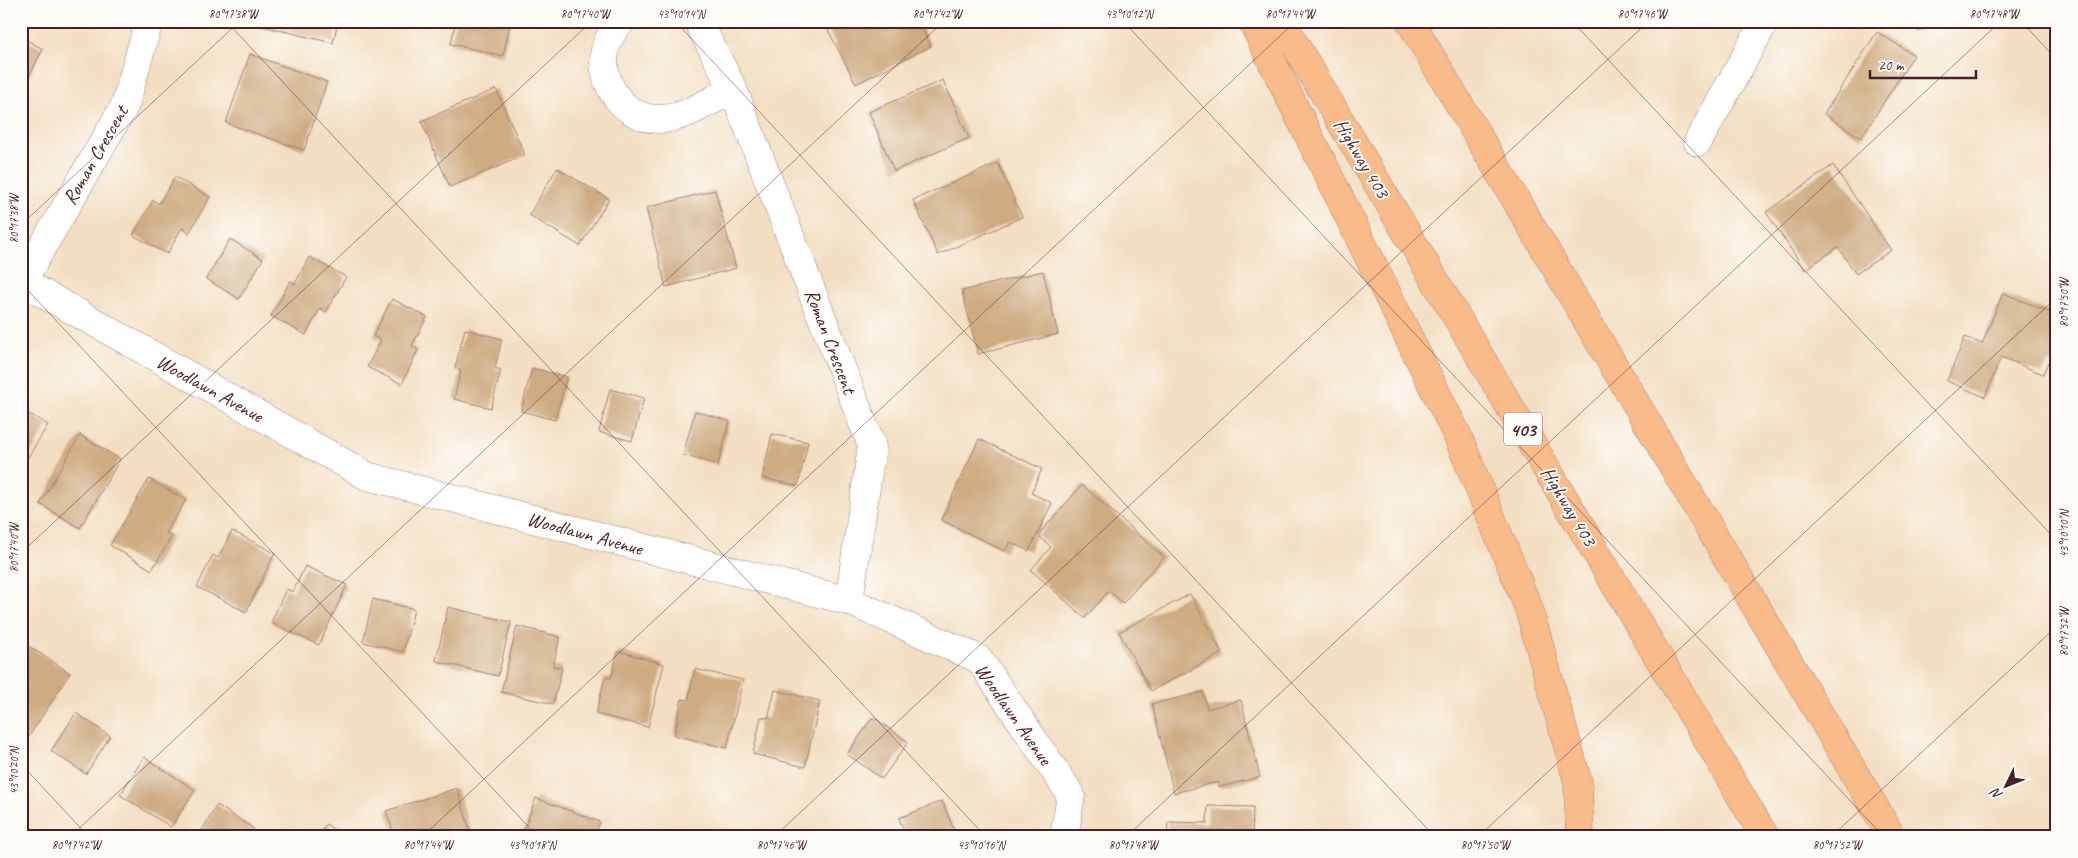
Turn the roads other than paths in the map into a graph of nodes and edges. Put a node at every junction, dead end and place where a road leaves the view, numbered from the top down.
1 (149, 21) edge
2 (622, 21) edge
3 (698, 21) edge
4 (1252, 21) edge
5 (1281, 21) edge
6 (1410, 21) edge
7 (1765, 21) edge
8 (733, 89) junction
9 (1698, 142) dead end
10 (22, 281) edge
11 (849, 601) junction
12 (1064, 837) edge
13 (1580, 837) edge
14 (1765, 837) edge
15 (1892, 837) edge

1 - 10 street, Roman Crescent
2 - 8 street
3 - 8 street, Roman Crescent
4 - 13 highway
5 - 14 highway, Highway 403 / 403
6 - 15 highway
7 - 9 street
8 - 11 street, Roman Crescent
10 - 11 street, Woodlawn Avenue
11 - 12 street, Woodlawn Avenue

